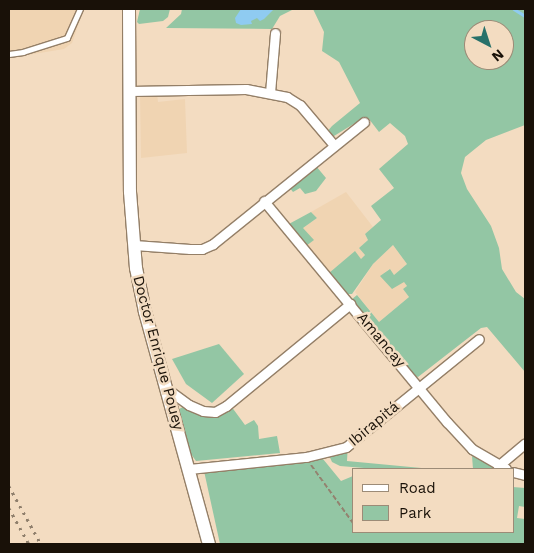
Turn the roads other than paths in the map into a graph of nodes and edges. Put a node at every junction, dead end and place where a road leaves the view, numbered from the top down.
1 (80, 9) edge
2 (129, 9) edge
3 (275, 33) dead end
4 (9, 54) edge
5 (130, 91) junction
6 (270, 93) junction
7 (364, 122) dead end
8 (333, 144) junction
9 (264, 201) junction
10 (134, 245) junction
11 (350, 304) junction
12 (478, 339) dead end
13 (419, 386) junction
14 (167, 389) junction
15 (525, 443) edge
16 (502, 468) edge
17 (189, 469) junction
18 (209, 544) edge

1 - 4 lane
2 - 5 street, Doctor Enrique Pouey
3 - 6 street
5 - 6 street
5 - 10 street, Doctor Enrique Pouey
6 - 8 street
7 - 8 street
8 - 9 street
9 - 10 street
9 - 11 street, Amancay
10 - 14 street, Doctor Enrique Pouey
11 - 13 street, Amancay
11 - 14 street
12 - 13 street, Ibirapitá
13 - 16 street, Amancay
13 - 17 street, Ibirapitá
14 - 17 street, Doctor Enrique Pouey
15 - 16 street
17 - 18 street, Doctor Enrique Pouey

